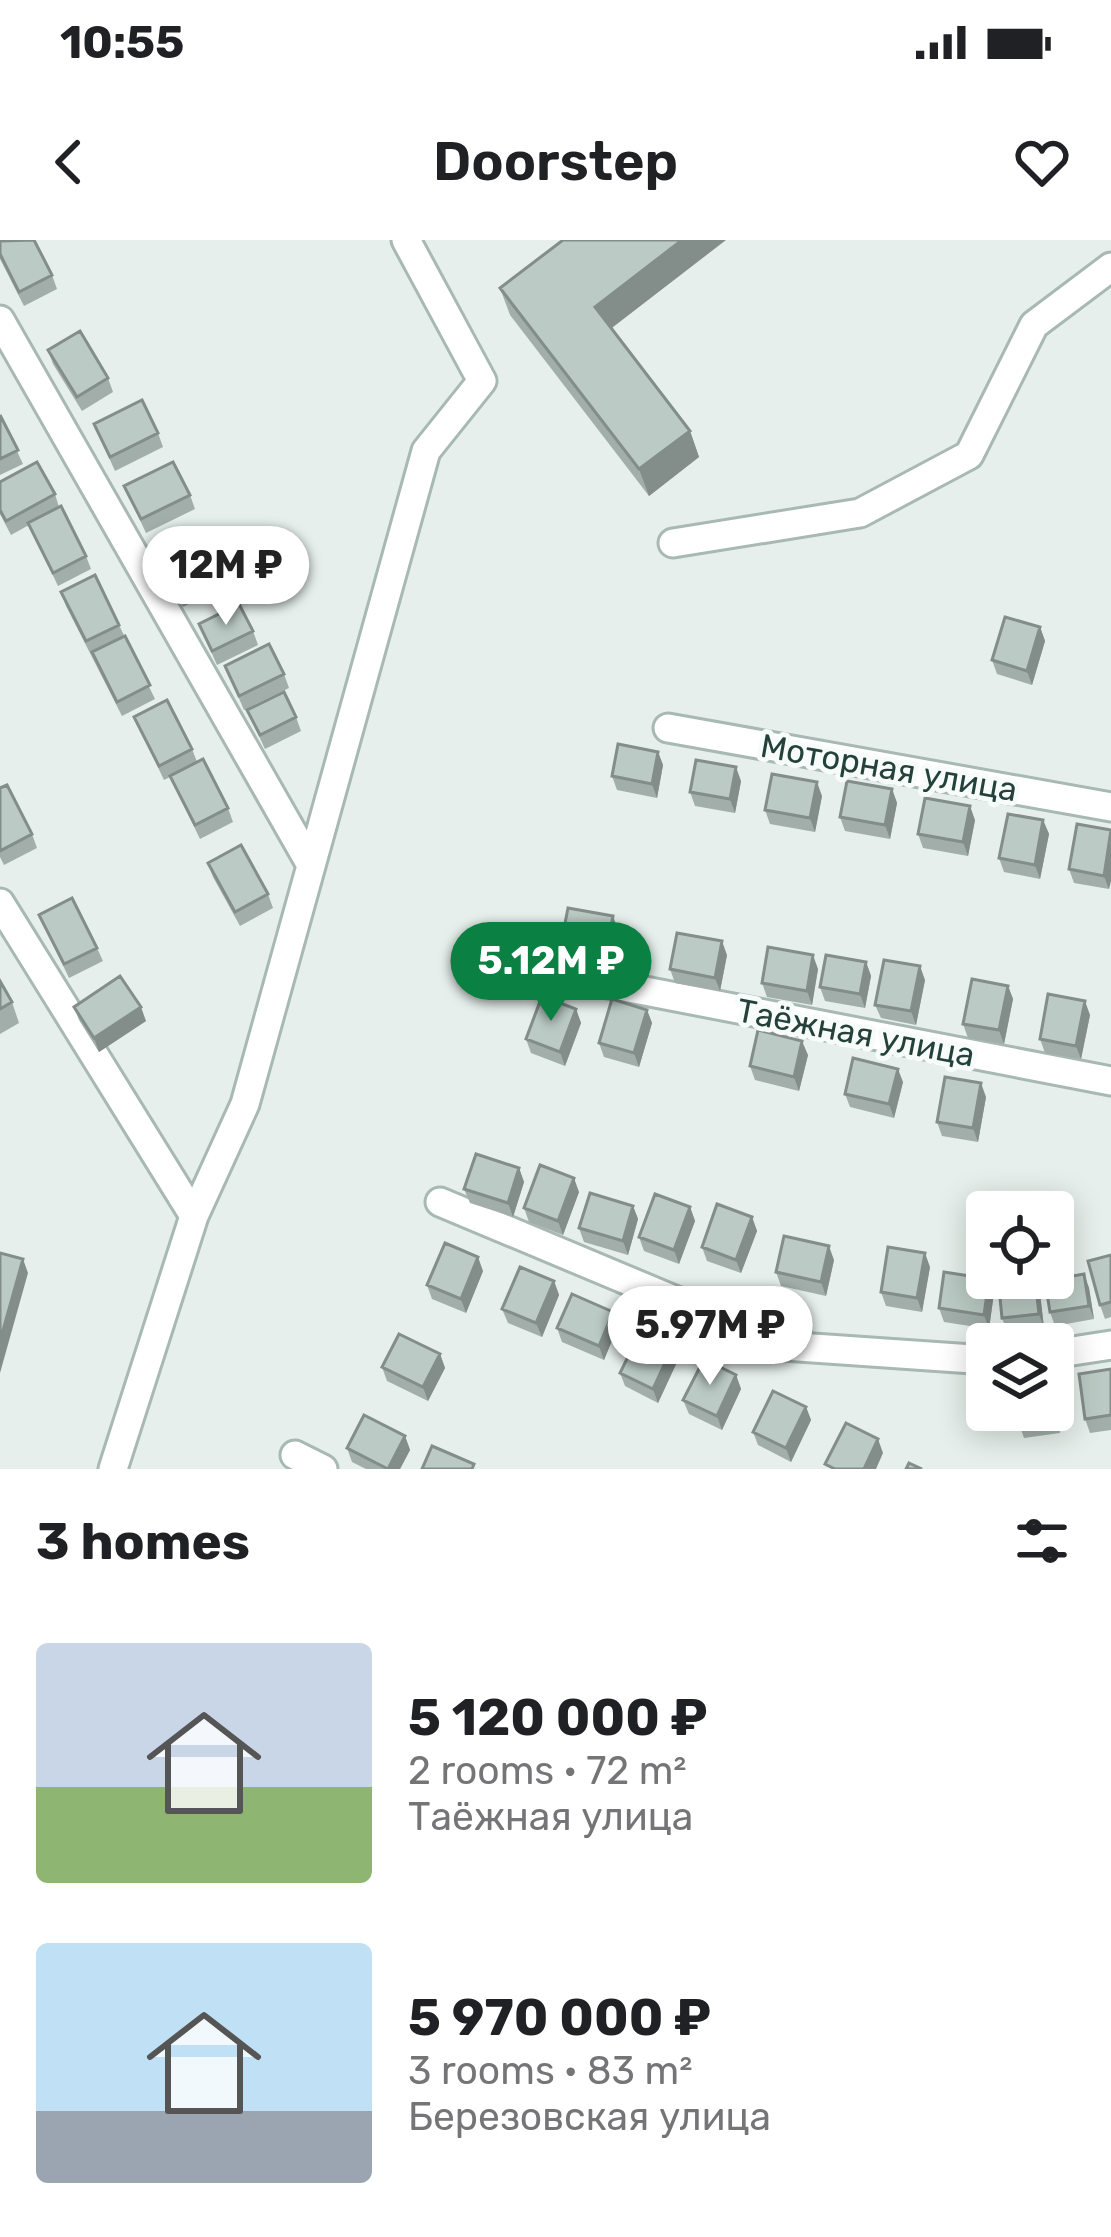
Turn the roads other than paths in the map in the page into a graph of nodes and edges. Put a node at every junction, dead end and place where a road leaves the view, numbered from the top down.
1 (406, 240) edge
2 (1111, 267) edge
3 (0, 320) edge
4 (673, 544) dead end
5 (668, 728) dead end
6 (1111, 806) edge
7 (310, 866) junction
8 (0, 903) edge
9 (531, 969) dead end
10 (1111, 1081) edge
11 (440, 1202) dead end
12 (194, 1216) junction
13 (1111, 1345) edge
14 (1074, 1351) edge
15 (966, 1359) edge
16 (295, 1455) dead end
17 (113, 1469) edge
18 (323, 1469) edge

1 - 7 street
2 - 4 street
3 - 7 street
5 - 6 street, Моторная улица
7 - 12 street
8 - 12 street
9 - 10 street, Таёжная улица
11 - 15 street
12 - 17 street
13 - 14 street
16 - 18 street

